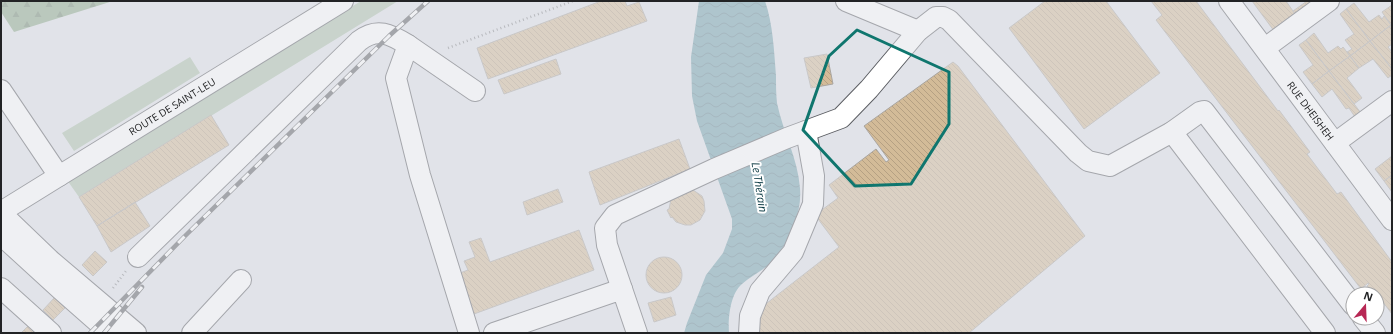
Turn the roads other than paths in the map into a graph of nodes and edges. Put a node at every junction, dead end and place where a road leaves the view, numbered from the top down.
1 (343, 1) edge
2 (846, 1) edge
3 (1230, 1) edge
4 (1329, 1) edge
5 (918, 31) junction
6 (408, 45) junction
7 (1265, 48) junction
8 (1, 90) edge
9 (475, 91) dead end
10 (1392, 100) edge
11 (806, 131) junction
12 (1172, 132) junction
13 (1335, 143) junction
14 (59, 176) junction
15 (1, 213) edge
16 (1392, 220) edge
17 (1, 234) edge
18 (138, 257) road end
19 (241, 280) dead end
20 (1, 288) edge
21 (622, 289) junction
22 (1345, 295) edge
23 (51, 333) edge
24 (110, 333) edge
25 (136, 333) edge
26 (192, 333) edge
27 (469, 333) edge
28 (494, 333) edge
29 (637, 333) edge
30 (749, 333) edge
31 (1326, 333) edge

1 - 14 street, ROUTE DE SAINT-LEU
2 - 5 street
3 - 7 street, RUE DHEISHEH
4 - 7 street
5 - 11 street
5 - 12 street
6 - 9 street
6 - 18 street
6 - 27 street
7 - 13 street, RUE DHEISHEH
8 - 14 street
10 - 13 street
11 - 21 street
11 - 30 street
12 - 22 street
12 - 31 street
13 - 16 street, RUE DHEISHEH
14 - 15 street, ROUTE DE SAINT-LEU
15 - 25 street
17 - 24 street
19 - 26 street
20 - 23 street
21 - 28 street
21 - 29 street

